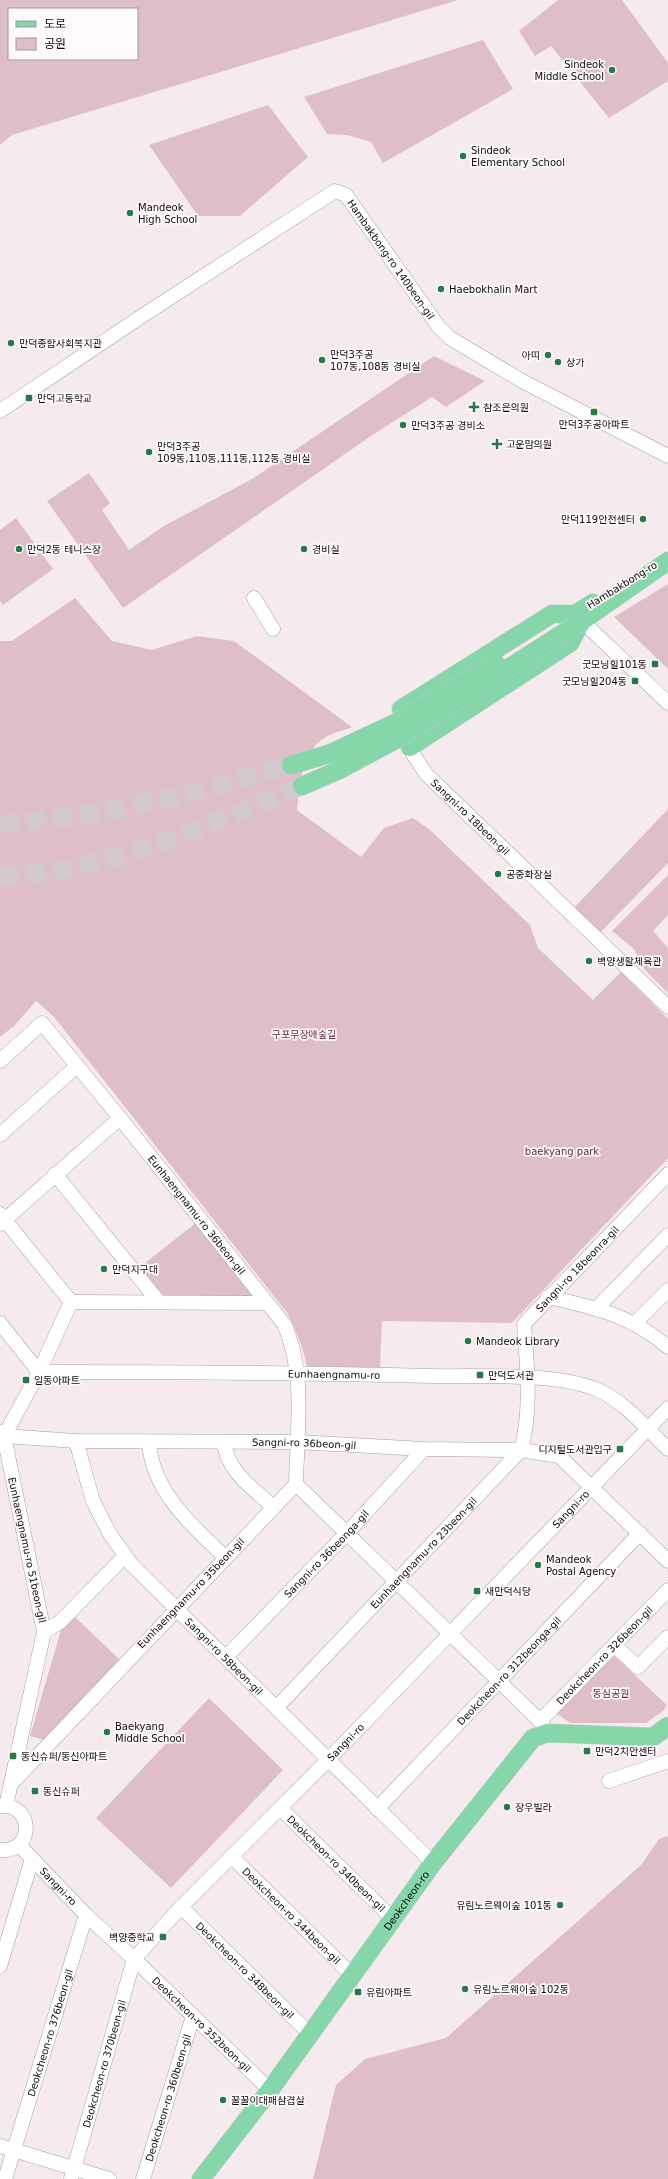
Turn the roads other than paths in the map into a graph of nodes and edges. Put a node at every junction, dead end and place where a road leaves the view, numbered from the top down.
1 (0, 411) edge
2 (668, 456) edge
3 (668, 556) edge
4 (668, 561) edge
5 (254, 598) dead end
6 (578, 617) junction
7 (273, 629) dead end
8 (668, 703) edge
9 (396, 713) joint
10 (410, 747) junction
11 (291, 765) tunnel mouth
12 (302, 786) tunnel mouth
13 (668, 1006) edge
14 (0, 1061) edge
15 (77, 1066) junction
16 (120, 1118) junction
17 (0, 1135) edge
18 (55, 1174) junction
19 (668, 1174) edge
20 (2, 1219) edge
21 (668, 1235) edge
22 (668, 1290) edge
23 (548, 1297) junction
24 (71, 1302) junction
25 (159, 1302) junction
26 (267, 1303) junction
27 (597, 1308) junction
28 (0, 1323) edge
29 (635, 1323) junction
30 (668, 1348) edge
31 (39, 1372) junction
32 (298, 1373) junction
33 (528, 1378) junction
34 (668, 1408) edge
35 (648, 1429) junction
36 (2, 1434) edge
37 (76, 1441) junction
38 (149, 1442) junction
39 (224, 1442) junction
40 (297, 1442) junction
41 (424, 1449) junction
42 (668, 1449) edge
43 (521, 1450) junction
44 (296, 1484) junction
45 (592, 1487) junction
46 (273, 1507) junction
47 (347, 1533) junction
48 (640, 1533) junction
49 (125, 1556) junction
50 (225, 1557) junction
51 (668, 1561) edge
52 (398, 1581) junction
53 (668, 1590) edge
54 (175, 1609) junction
55 (44, 1632) junction
56 (450, 1634) junction
57 (668, 1637) edge
58 (614, 1645) junction
59 (226, 1657) junction
60 (498, 1681) junction
61 (276, 1708) junction
62 (668, 1726) edge
63 (544, 1727) junction
64 (327, 1761) junction
65 (668, 1761) edge
66 (609, 1781) dead end
67 (10, 1784) junction
68 (3, 1806) edge
69 (280, 1808) junction
70 (378, 1809) junction
71 (19, 1845) junction
72 (0, 1850) edge
73 (231, 1856) junction
74 (32, 1859) junction
75 (433, 1863) junction
76 (180, 1907) junction
77 (86, 1915) junction
78 (393, 1919) junction
79 (134, 1959) junction
80 (0, 1966) edge
81 (352, 1975) junction
82 (193, 2016) junction
83 (310, 2034) junction
84 (270, 2090) junction
85 (0, 2146) edge
86 (15, 2150) junction
87 (73, 2173) edge
88 (5, 2179) edge
89 (109, 2179) edge
90 (143, 2179) edge
91 (201, 2179) edge

1 - 2 street, Hambakbong-ro 140beon-gil
3 - 6 main road, Hambakbong-ro
4 - 6 main road, Hambakbong-ro
5 - 7 street
6 - 8 street
6 - 9 main road
6 - 10 main road
6 - 11 main road, bridge
6 - 12 main road, bridge
9 - 10 street, Sangni-ro 18beon-gil
10 - 13 street, Sangni-ro 18beon-gil
14 - 15 street, Eunhaengnamu-ro 36beon-gil
15 - 16 street, Eunhaengnamu-ro 36beon-gil
15 - 17 street
16 - 18 street
16 - 26 street, Eunhaengnamu-ro 36beon-gil
18 - 20 street
18 - 25 street
19 - 23 street, Sangni-ro 18beonra-gil
20 - 24 street
21 - 27 street
22 - 29 street
23 - 27 street
23 - 33 street, Sangni-ro 18beonra-gil
24 - 25 street
24 - 31 street
25 - 26 street
26 - 32 street, Eunhaengnamu-ro 36beon-gil
27 - 29 street
28 - 31 street
29 - 30 street
31 - 32 street, Eunhaengnamu-ro
31 - 36 street
32 - 33 street, Eunhaengnamu-ro
32 - 40 street
33 - 35 street, Eunhaengnamu-ro
33 - 43 street, Eunhaengnamu-ro 23beon-gil
34 - 35 street, Sangni-ro
35 - 42 street, Eunhaengnamu-ro
35 - 45 street, Sangni-ro
36 - 37 street, Sangni-ro 36beon-gil
36 - 55 street, Eunhaengnamu-ro 51beon-gil
37 - 38 street, Sangni-ro 36beon-gil
37 - 49 street, Sangni-ro 58beon-gil
38 - 39 street, Sangni-ro 36beon-gil
38 - 50 street
39 - 40 street, Sangni-ro 36beon-gil
39 - 46 street
40 - 41 street, Sangni-ro 36beon-gil
40 - 44 street
41 - 43 street, Sangni-ro 36beon-gil
41 - 47 street, Sangni-ro 36beonga-gil
43 - 45 street, Sangni-ro 36beon-gil
43 - 52 street, Eunhaengnamu-ro 23beon-gil
44 - 46 street, Eunhaengnamu-ro 35beon-gil
44 - 47 street
45 - 48 street, Sangni-ro 36beon-gil
45 - 56 street, Sangni-ro
46 - 50 street, Eunhaengnamu-ro 35beon-gil
47 - 52 street
47 - 59 street, Sangni-ro 36beonga-gil
48 - 51 street, Sangni-ro 36beon-gil
48 - 60 street, Deokcheon-ro 312beonga-gil
49 - 54 street, Sangni-ro 58beon-gil
49 - 55 street
50 - 54 street, Eunhaengnamu-ro 35beon-gil
52 - 56 street
52 - 61 street, Eunhaengnamu-ro 23beon-gil
53 - 58 street, Deokcheon-ro 326beon-gil
54 - 59 street, Sangni-ro 58beon-gil
54 - 67 street, Eunhaengnamu-ro 35beon-gil
55 - 67 street, Eunhaengnamu-ro 51beon-gil
56 - 60 street
56 - 64 street, Sangni-ro
57 - 58 street
58 - 63 street, Deokcheon-ro 326beon-gil
59 - 61 street, Sangni-ro 58beon-gil
60 - 63 street
60 - 70 street, Deokcheon-ro 312beonga-gil
61 - 64 street, Sangni-ro 58beon-gil
62 - 63 main road, Deokcheon-ro
63 - 75 main road, Deokcheon-ro
64 - 69 street, Sangni-ro
64 - 70 street, Sangni-ro 58beon-gil
65 - 66 street
67 - 68 street, Eunhaengnamu-ro 51beon-gil
68 - 71 street
69 - 73 street, Sangni-ro
69 - 78 street, Deokcheon-ro 340beon-gil
70 - 75 street, Sangni-ro 58beon-gil
71 - 72 street
71 - 74 street, Sangni-ro
73 - 76 street, Sangni-ro
73 - 81 street, Deokcheon-ro 344beon-gil
74 - 77 street, Sangni-ro
74 - 80 street
75 - 78 main road, Deokcheon-ro
76 - 79 street, Sangni-ro
76 - 83 street, Deokcheon-ro 348beon-gil
77 - 79 street, Sangni-ro
77 - 86 street, Deokcheon-ro 376beon-gil
78 - 81 main road, Deokcheon-ro
79 - 82 street, Deokcheon-ro 352beon-gil
79 - 87 street, Deokcheon-ro 370beon-gil
81 - 83 main road, Deokcheon-ro
82 - 84 street, Deokcheon-ro 352beon-gil
82 - 90 street, Deokcheon-ro 360beon-gil
83 - 84 main road, Deokcheon-ro
84 - 91 main road, Deokcheon-ro
85 - 86 street
86 - 87 street
86 - 88 street, Deokcheon-ro 376beon-gil
87 - 89 street

